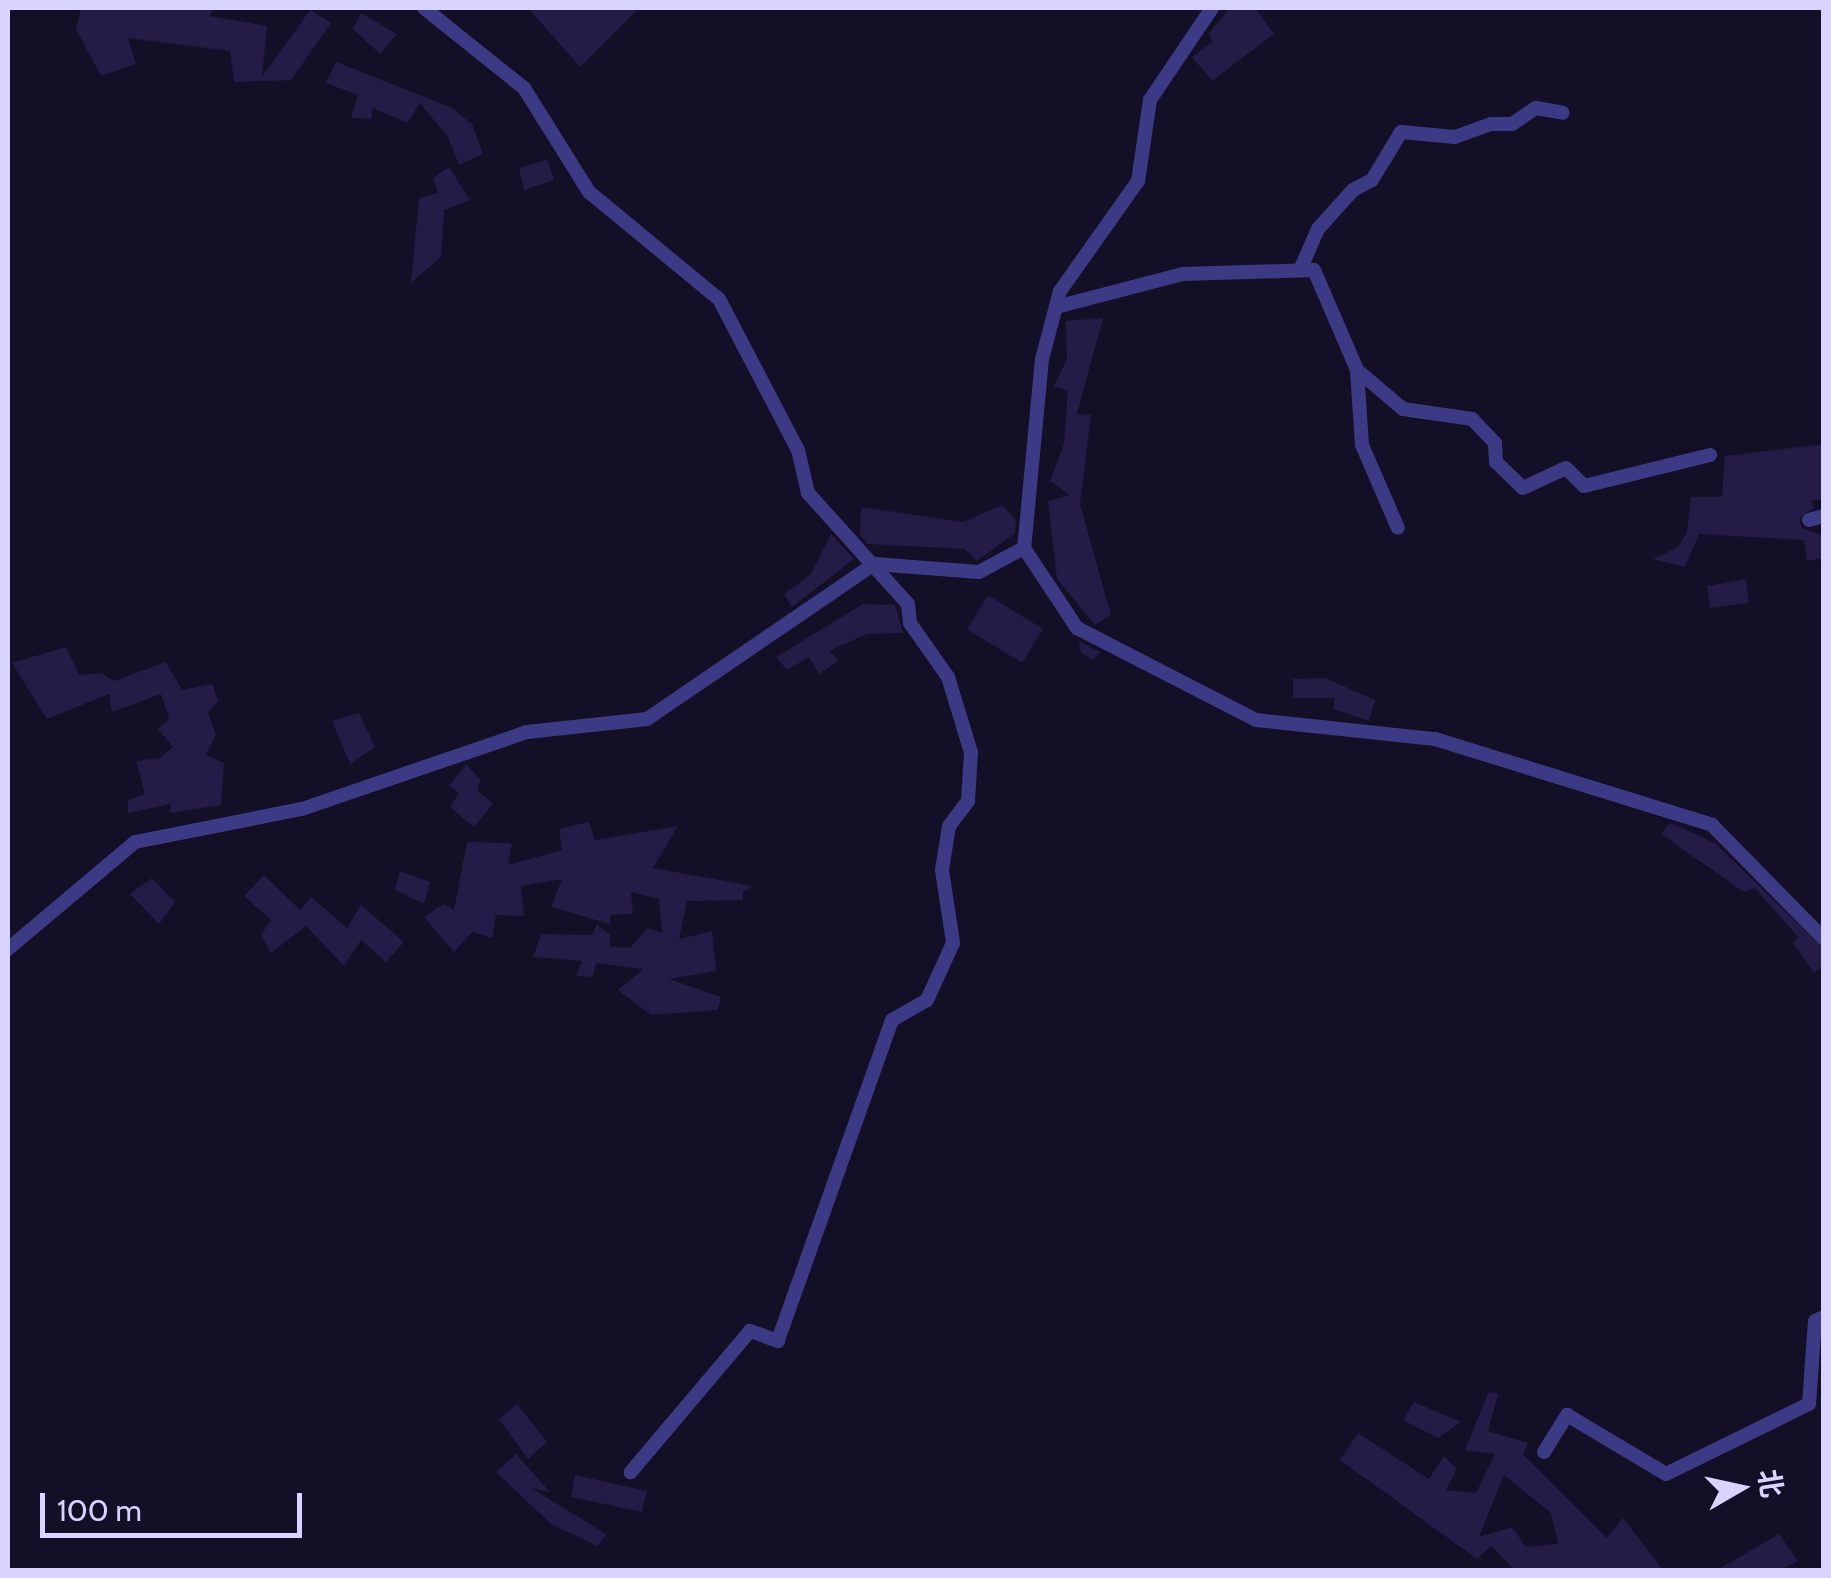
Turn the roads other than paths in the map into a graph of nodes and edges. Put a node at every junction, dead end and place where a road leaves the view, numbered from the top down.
1 (424, 8) edge
2 (1212, 8) edge
3 (1563, 114) dead end
4 (1300, 270) junction
5 (1056, 307) junction
6 (1357, 370) junction
7 (1710, 455) dead end
8 (1398, 528) dead end
9 (1024, 548) junction
10 (874, 564) junction
11 (1824, 939) edge
12 (8, 949) edge
13 (1824, 1317) edge
14 (1544, 1452) dead end
15 (632, 1472) dead end

1 - 10 street
2 - 5 street
3 - 4 street
4 - 5 street
4 - 6 street
5 - 9 street
6 - 7 street
6 - 8 street
9 - 10 street
9 - 11 street
10 - 12 street
10 - 15 street
13 - 14 street

